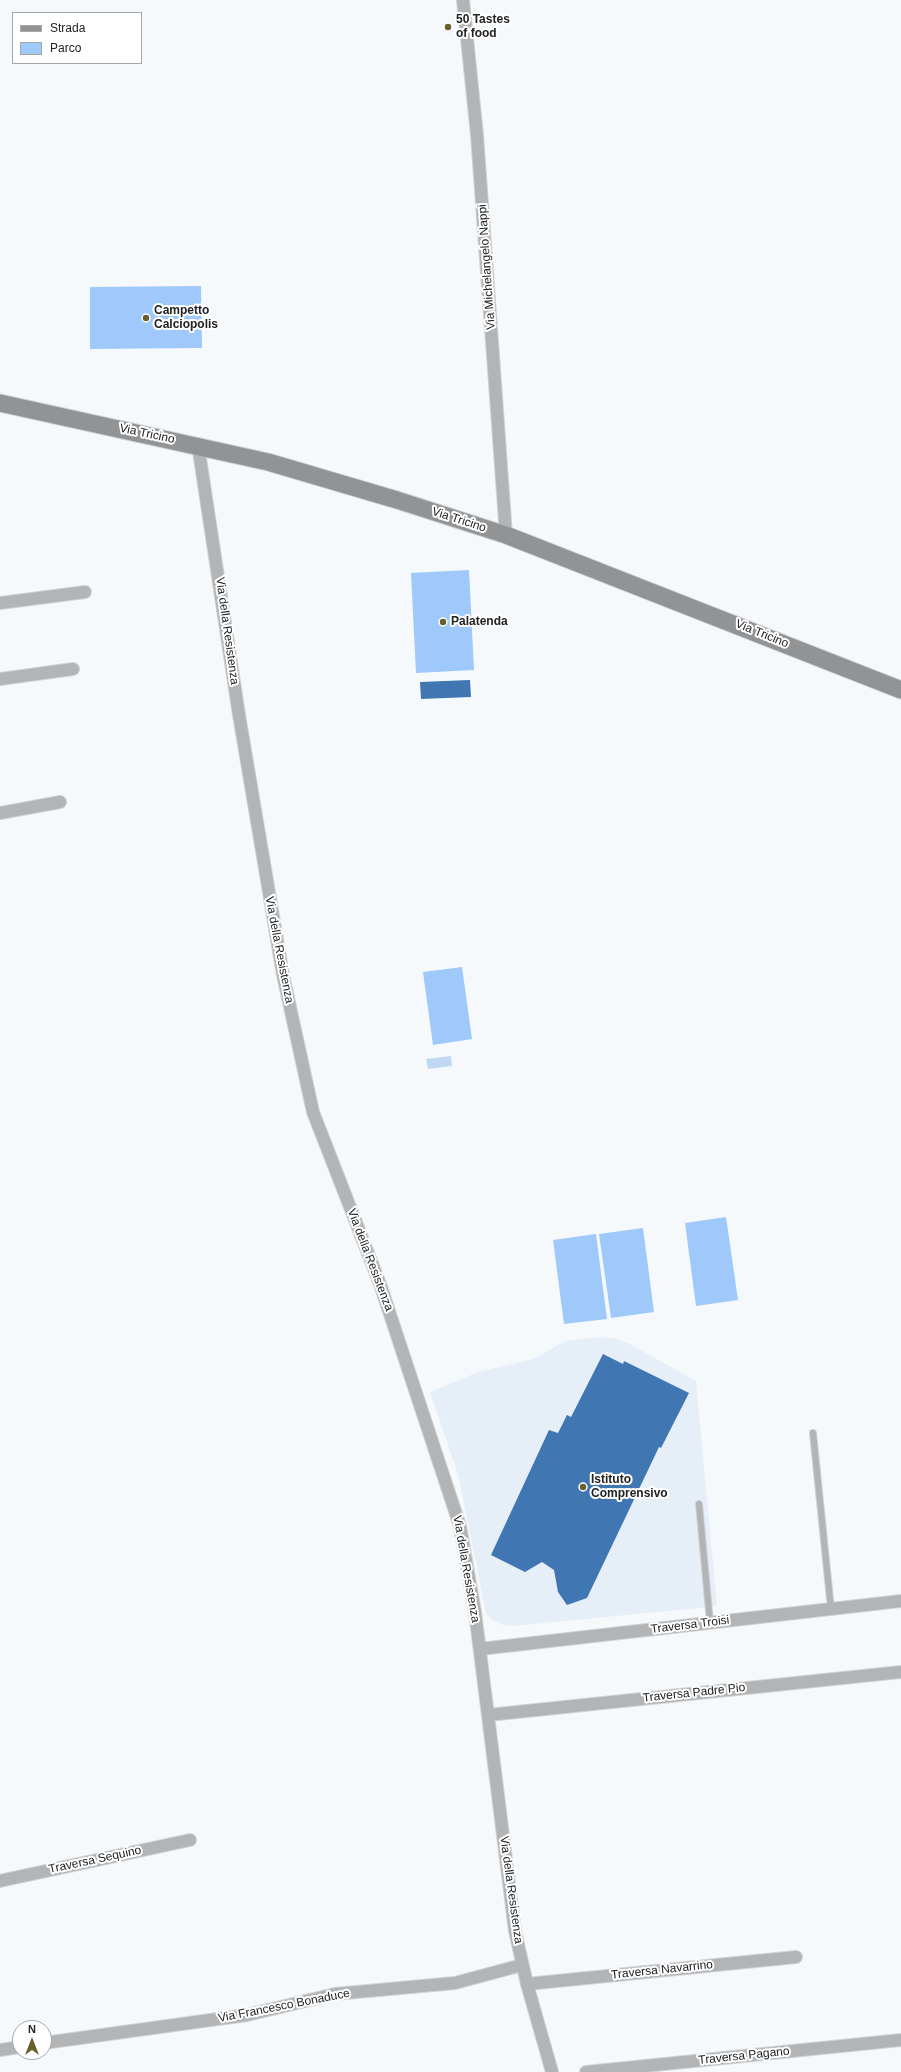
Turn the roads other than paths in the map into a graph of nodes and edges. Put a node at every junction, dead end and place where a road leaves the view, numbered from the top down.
1 (463, 0) edge
2 (0, 403) edge
3 (198, 446) junction
4 (506, 535) junction
5 (85, 592) dead end
6 (0, 602) edge
7 (73, 669) dead end
8 (0, 679) edge
9 (901, 690) edge
10 (60, 802) dead end
11 (0, 813) edge
12 (813, 1434) dead end
13 (699, 1504) dead end
14 (901, 1601) edge
15 (831, 1609) junction
16 (710, 1622) junction
17 (480, 1649) junction
18 (901, 1672) edge
19 (488, 1715) junction
20 (190, 1840) dead end
21 (0, 1881) edge
22 (796, 1957) dead end
23 (522, 1964) junction
24 (527, 1984) junction
25 (901, 2040) edge
26 (52, 2043) edge
27 (12, 2048) edge
28 (0, 2050) edge
29 (552, 2072) edge
30 (586, 2072) edge

1 - 4 street, Via Michelangelo Nappi
2 - 3 street, Via Tricino
3 - 4 street, Via Tricino
3 - 17 street, Via della Resistenza
4 - 9 street, Via Tricino
5 - 6 street
7 - 8 street
10 - 11 street
12 - 15 lane
13 - 16 lane
14 - 15 street, Traversa Troisi
15 - 16 street, Traversa Troisi
16 - 17 street, Traversa Troisi
17 - 19 street, Via della Resistenza
18 - 19 street, Traversa Padre Pio
19 - 23 street, Via della Resistenza
20 - 21 street, Traversa Sequino
22 - 24 street, Traversa Navarrino
23 - 24 street, Via della Resistenza
23 - 26 street, Via Francesco Bonaduce
24 - 29 street, Via della Resistenza
25 - 30 street, Traversa Pagano
27 - 28 street

